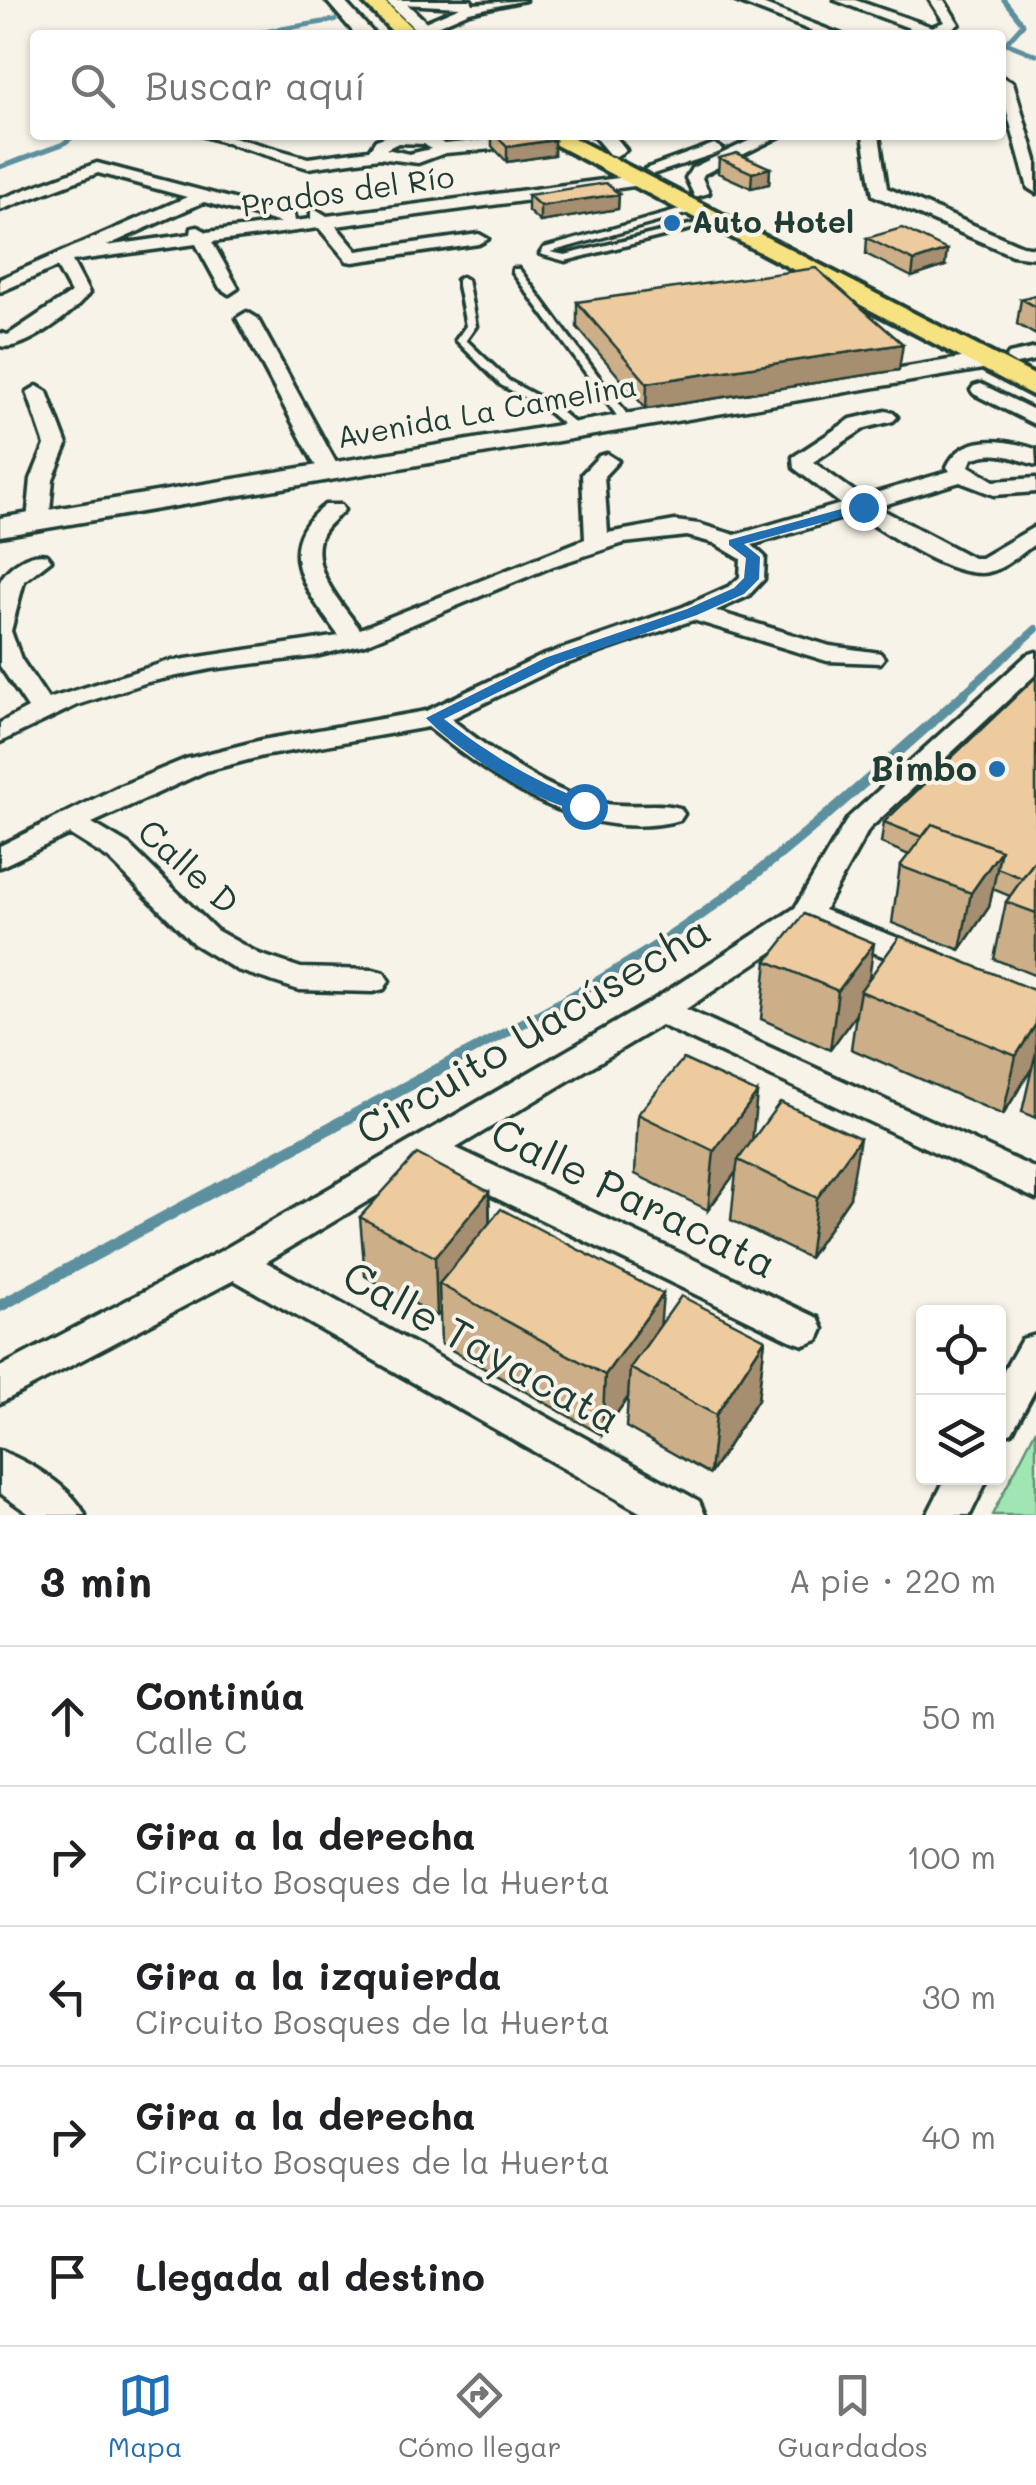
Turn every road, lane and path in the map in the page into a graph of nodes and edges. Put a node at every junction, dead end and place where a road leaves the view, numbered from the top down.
1 (334, 0) edge
2 (350, 0) edge
3 (372, 0) edge
4 (402, 0) edge
5 (484, 0) edge
6 (518, 0) edge
7 (740, 0) edge
8 (842, 0) edge
9 (937, 0) edge
10 (396, 27) edge
11 (821, 30) edge
12 (918, 30) edge
13 (938, 30) edge
14 (1006, 82) edge
15 (388, 140) edge
16 (414, 140) edge
17 (454, 140) edge
18 (536, 140) edge
19 (564, 140) edge
20 (739, 140) edge
21 (759, 140) edge
22 (873, 140) edge
23 (244, 141) edge
24 (434, 144) junction
25 (380, 153) junction
26 (712, 156) junction
27 (626, 162) edge
28 (1036, 188) edge
29 (203, 196) junction
30 (0, 205) edge
31 (451, 206) junction
32 (702, 208) junction
33 (288, 219) junction
34 (321, 219) junction
35 (200, 236) junction
36 (88, 247) junction
37 (1036, 253) edge
38 (65, 257) junction
39 (516, 272) dead end
40 (462, 280) dead end
41 (0, 286) edge
42 (229, 288) dead end
43 (247, 318) dead end
44 (0, 339) edge
45 (1030, 360) edge
46 (985, 362) junction
47 (1036, 388) edge
48 (980, 390) dead end
49 (36, 392) dead end
50 (886, 417) dead end
51 (1036, 419) edge
52 (628, 422) junction
53 (576, 430) junction
54 (1036, 441) edge
55 (1012, 449) junction
56 (1036, 458) edge
57 (607, 461) dead end
58 (330, 472) junction
59 (971, 479) junction
60 (1036, 485) edge
61 (863, 507) junction
62 (333, 510) dead end
63 (885, 520) junction
64 (38, 521) junction
65 (0, 527) edge
66 (1036, 533) edge
67 (596, 545) junction
68 (744, 550) junction
69 (39, 560) dead end
70 (692, 612) junction
71 (0, 631) edge
72 (354, 639) junction
73 (871, 658) dead end
74 (1036, 660) edge
75 (41, 708) junction
76 (434, 718) junction
77 (0, 734) edge
78 (670, 814) dead end
79 (72, 822) junction
80 (0, 858) edge
81 (806, 914) junction
82 (948, 968) edge
83 (373, 981) dead end
84 (660, 1011) junction
85 (425, 1148) junction
86 (1036, 1185) edge
87 (234, 1262) junction
88 (804, 1330) dead end
89 (1036, 1350) edge
90 (0, 1386) edge
91 (1006, 1405) edge
92 (0, 1469) edge
93 (964, 1485) edge
94 (668, 1511) edge
95 (64, 1515) edge
96 (948, 1515) edge

1 - 10 street
2 - 10 main road
3 - 10 main road
4 - 5 street
6 - 10 street
7 - 11 street
8 - 12 street
9 - 13 street
14 - 28 street
15 - 25 street
16 - 24 street
17 - 24 street
18 - 24 street
19 - 27 main road
20 - 26 street
21 - 26 street
22 - 37 street
23 - 25 street
24 - 25 street
26 - 27 street
26 - 32 street
27 - 31 street, Prados del Río
27 - 32 main road
27 - 34 street
29 - 30 street
29 - 33 street
29 - 36 street
31 - 34 street, Prados del Río
31 - 34 street
32 - 32 lane
32 - 45 main road
32 - 46 main road
33 - 34 street
33 - 35 street
34 - 35 street, Prados del Río
35 - 36 street
35 - 38 street, Prados del Río
35 - 42 street
36 - 38 street
38 - 41 street
38 - 44 street
39 - 52 lane
40 - 53 lane
43 - 58 street
46 - 47 main road
46 - 52 street, Avenida La Camelina
48 - 51 street
49 - 64 street
50 - 61 street
52 - 53 street, Avenida La Camelina
53 - 58 street, Avenida La Camelina
54 - 55 street
55 - 56 street
55 - 59 street
57 - 67 street
58 - 64 street, Avenida La Camelina
59 - 60 street
59 - 61 street
59 - 63 street
61 - 63 street
61 - 68 street
62 - 72 street
63 - 66 street
63 - 68 street
64 - 65 street, Avenida La Camelina
67 - 68 street
67 - 72 street
68 - 70 street
69 - 71 street
70 - 73 street
70 - 76 street
71 - 75 street
72 - 75 street
74 - 81 street, Circuito Uacúsecha
75 - 77 street
76 - 78 street
76 - 79 street
79 - 80 street
79 - 83 street, Calle D
81 - 82 street
81 - 84 street, Circuito Uacúsecha
84 - 85 street, Circuito Uacúsecha
84 - 86 street
85 - 87 street, Circuito Uacúsecha
85 - 88 street, Calle Paracata
87 - 90 street, Circuito Uacúsecha
87 - 94 street, Calle Tayacata
89 - 91 street
92 - 95 street
93 - 96 street

